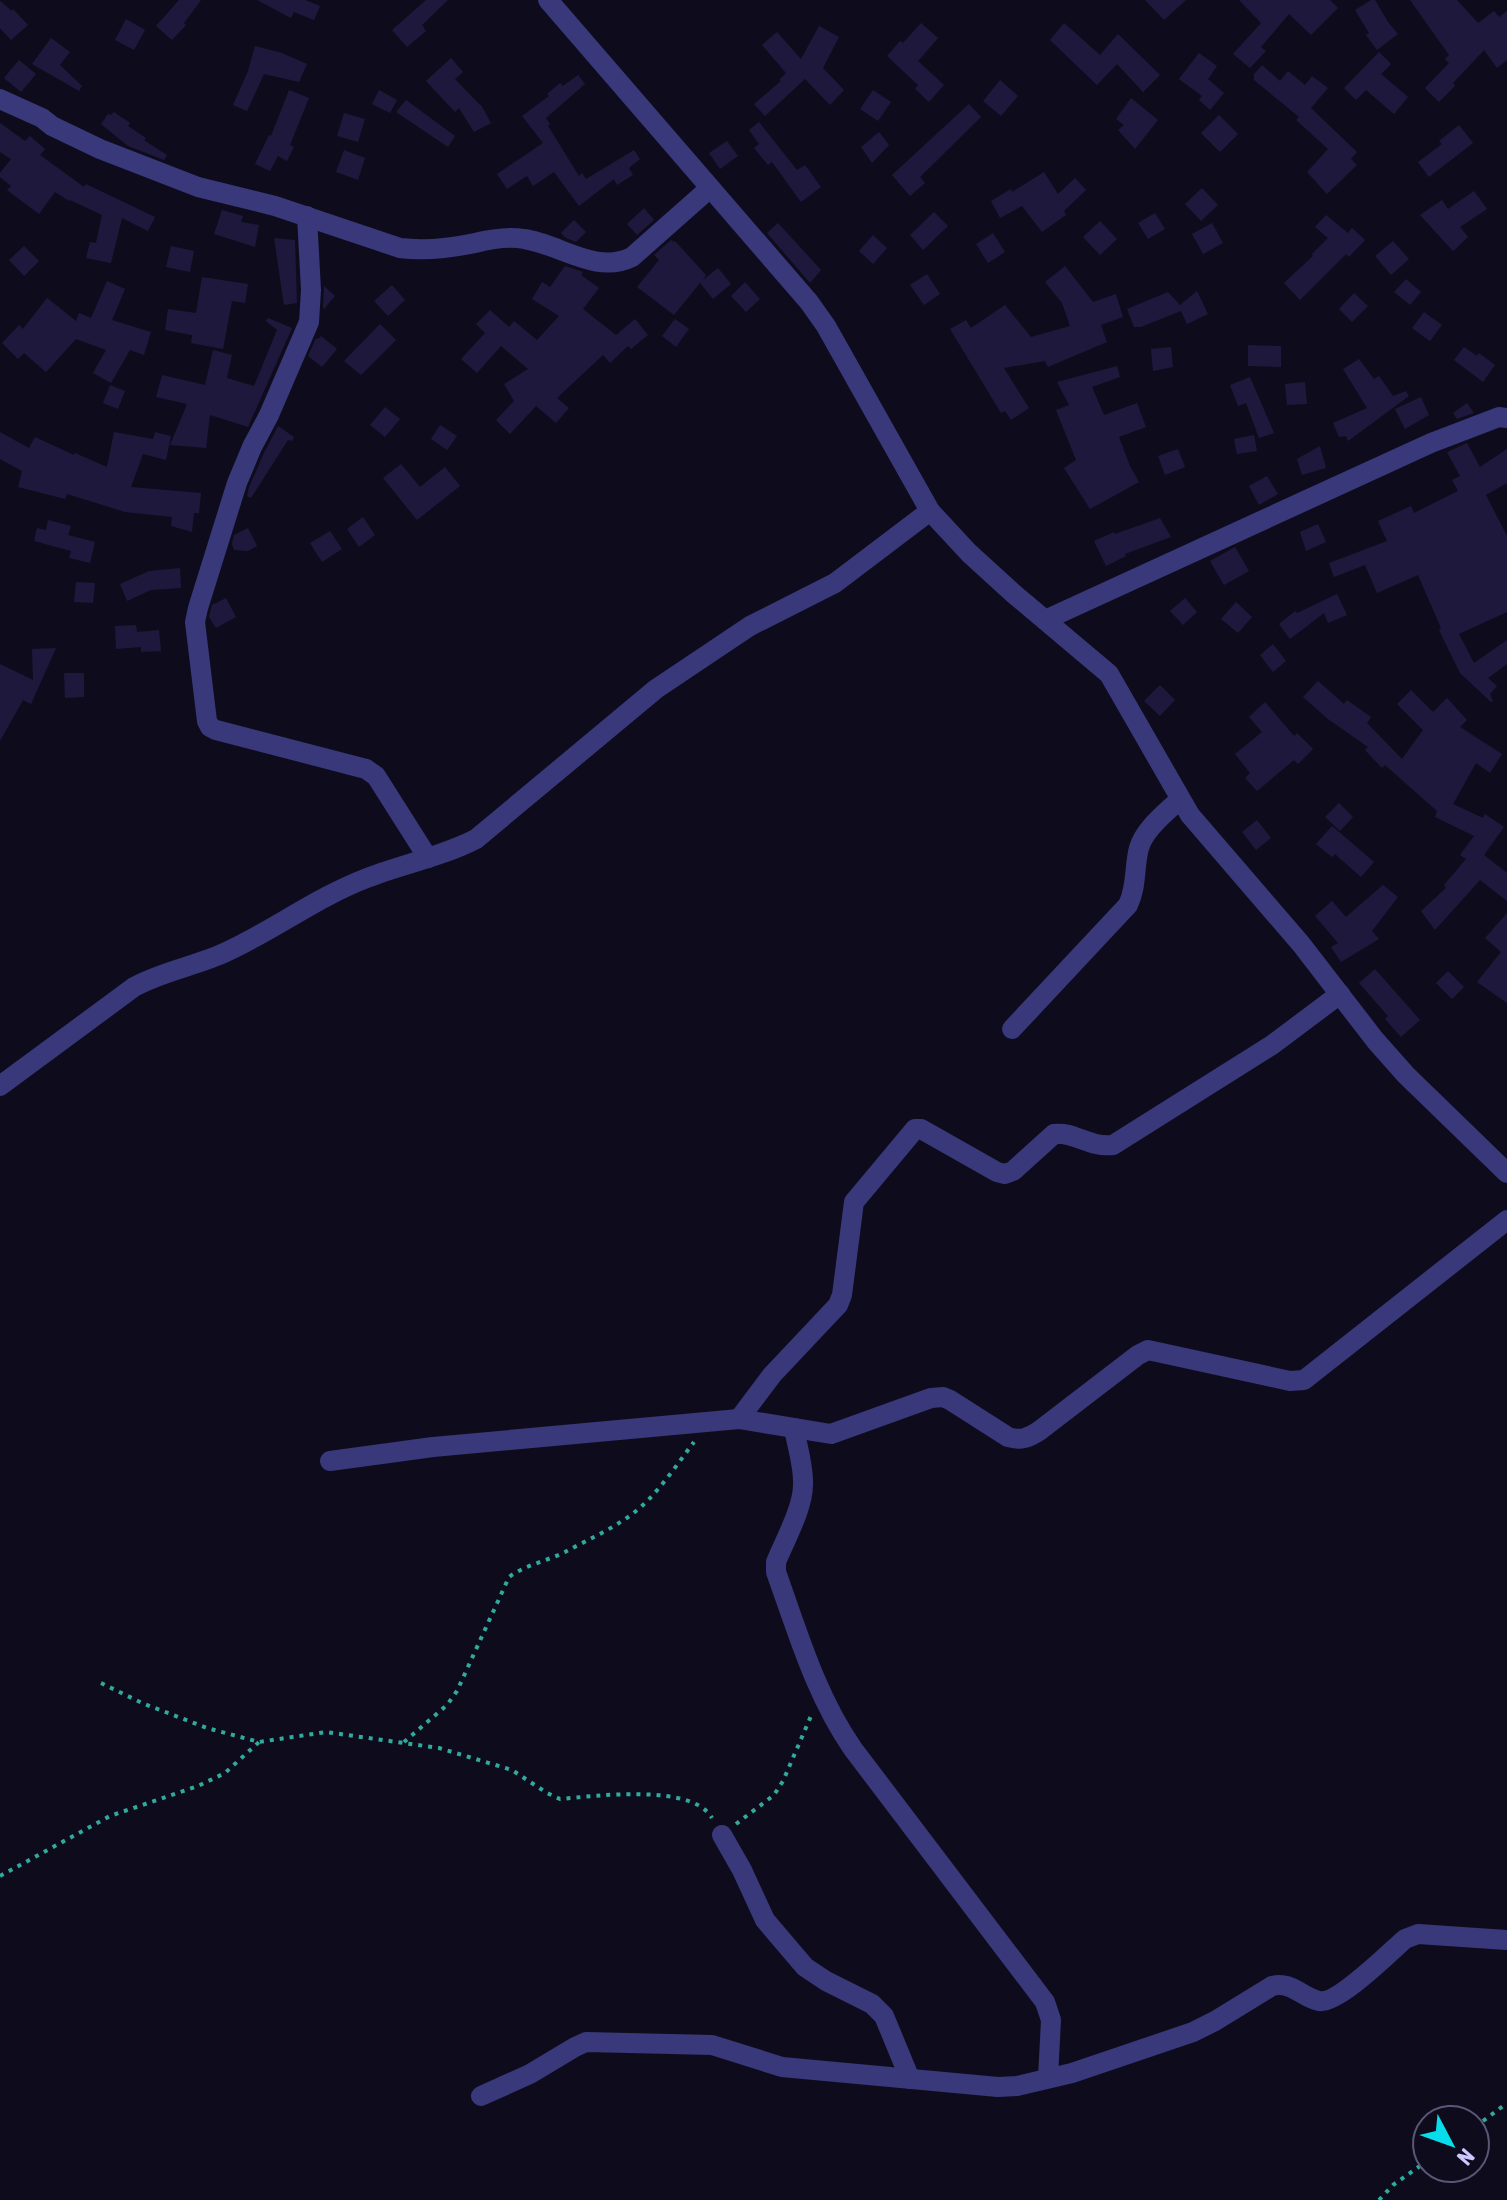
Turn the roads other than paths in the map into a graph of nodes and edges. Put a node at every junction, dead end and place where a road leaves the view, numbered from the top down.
1 (548, 0) edge
2 (0, 99) edge
3 (710, 188) junction
4 (307, 216) junction
5 (1504, 414) edge
6 (930, 511) junction
7 (1045, 620) junction
8 (1180, 799) junction
9 (428, 858) junction
10 (1340, 994) junction
11 (1012, 1029) dead end
12 (0, 1086) edge
13 (1507, 1173) edge
14 (1507, 1220) edge
15 (739, 1419) junction
16 (794, 1428) junction
17 (330, 1461) dead end
18 (722, 1835) road end
19 (1507, 1940) edge
20 (1048, 2078) junction
21 (910, 2079) junction
22 (481, 2096) dead end

1 - 3 street
2 - 4 street
3 - 4 street
3 - 6 street
4 - 9 street
5 - 7 street
6 - 7 street
6 - 9 street
7 - 8 street
8 - 10 street
8 - 11 street
9 - 12 street
10 - 13 street
10 - 15 street
14 - 16 street
15 - 16 street
15 - 17 street
16 - 20 street
18 - 21 street
19 - 20 street
20 - 21 street
21 - 22 street

